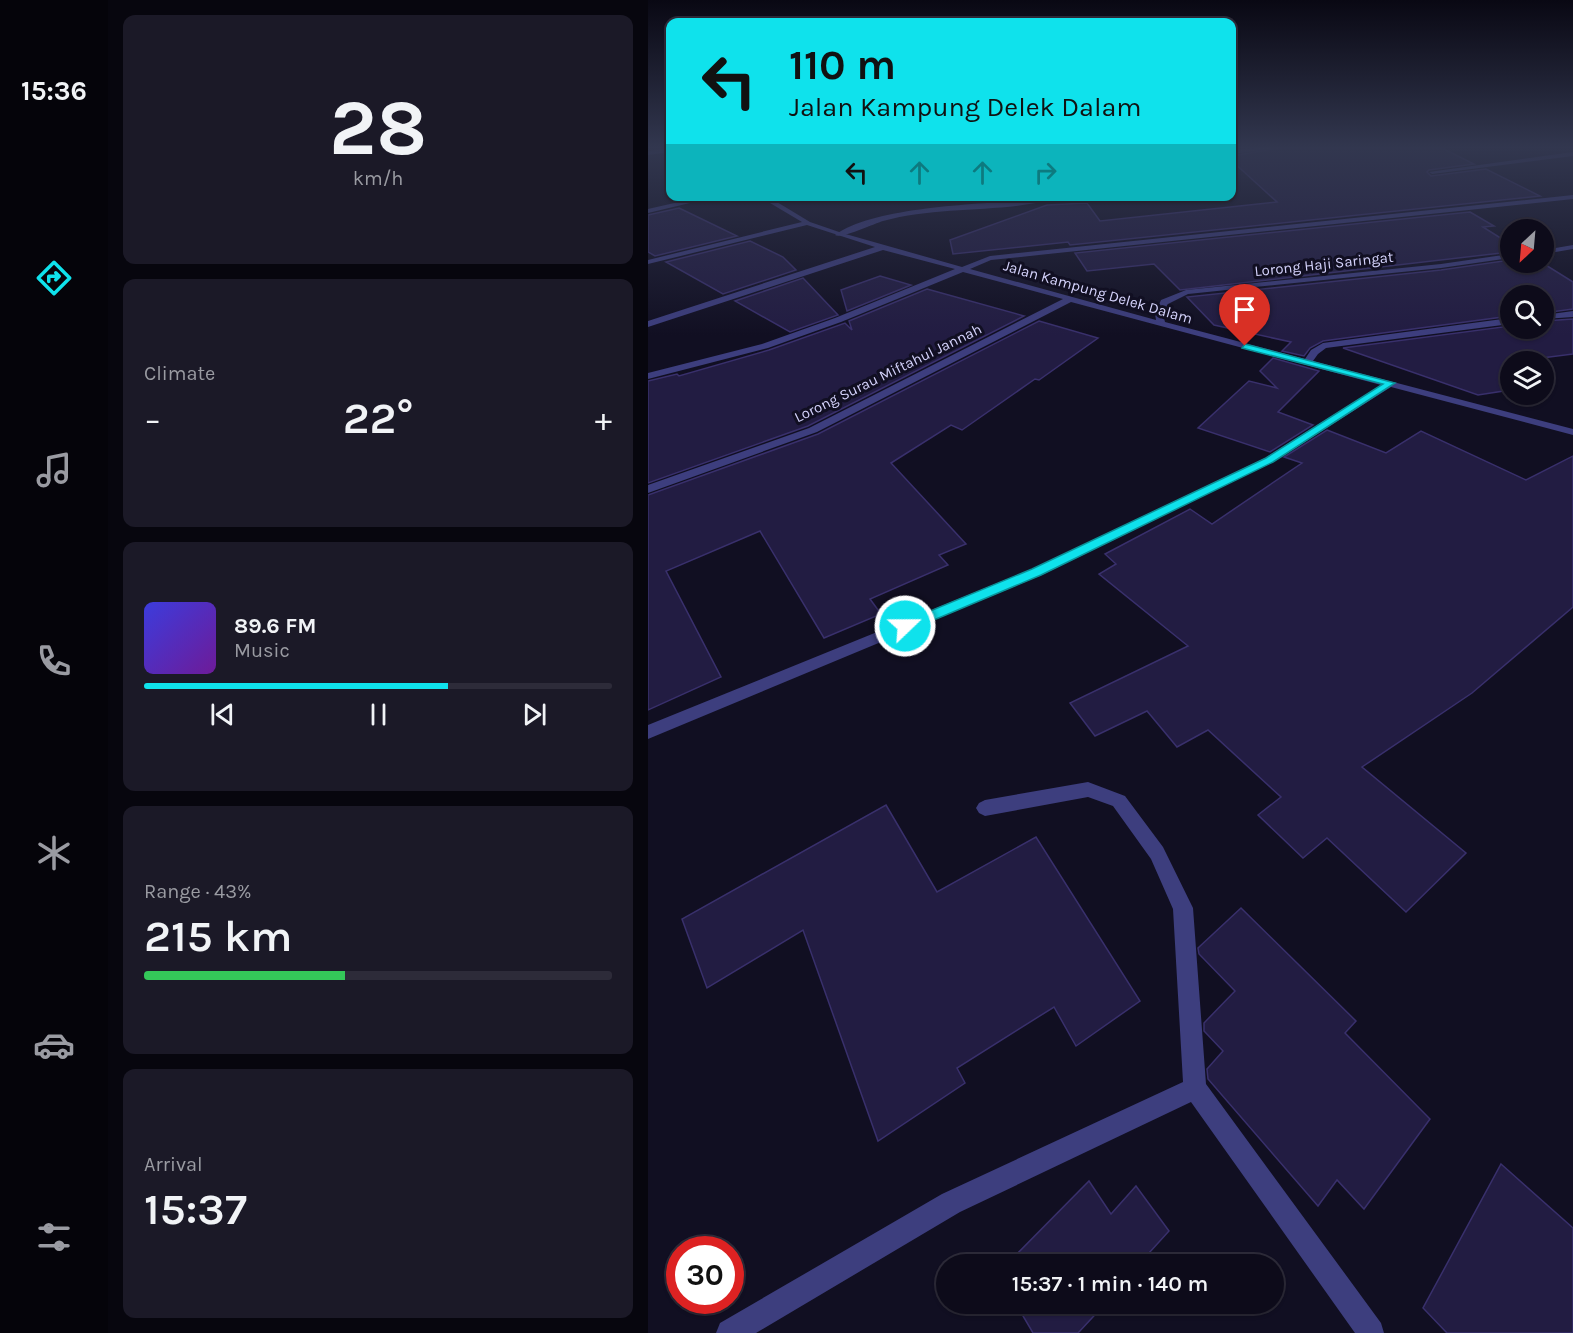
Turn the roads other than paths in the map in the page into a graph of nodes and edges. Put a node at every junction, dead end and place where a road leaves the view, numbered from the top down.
1 (786, 210) edge
2 (954, 210) edge
3 (1444, 210) edge
4 (808, 223) junction
5 (839, 235) junction
6 (884, 247) junction
7 (1573, 247) edge
8 (1554, 250) edge
9 (1500, 257) edge
10 (648, 262) edge
11 (967, 268) junction
12 (1070, 299) junction
13 (1573, 314) edge
14 (1554, 316) edge
15 (1500, 322) edge
16 (648, 324) edge
17 (1161, 324) junction
18 (1308, 362) junction
19 (648, 376) edge
20 (1390, 383) junction
21 (1573, 432) edge
22 (648, 489) edge
23 (648, 732) edge
24 (985, 808) dead end
25 (1195, 1088) junction
26 (730, 1333) edge
27 (1371, 1333) edge

1 - 4 street, Jalan Kampung Delek Dalam
2 - 5 street
3 - 11 street
4 - 5 street, Jalan Kampung Delek Dalam
4 - 10 street
5 - 6 street, Jalan Kampung Delek Dalam
6 - 11 street, Jalan Kampung Delek Dalam
6 - 16 street
7 - 8 street
9 - 17 street, Lorong Haji Saringat
11 - 12 street, Jalan Kampung Delek Dalam
11 - 19 street
12 - 17 street, Jalan Kampung Delek Dalam
12 - 22 street, Lorong Surau Miftahul Jannah
13 - 14 street
15 - 18 street
17 - 18 street, Jalan Kampung Delek Dalam
18 - 20 street, Jalan Kampung Delek Dalam
20 - 21 street, Jalan Kampung Delek Dalam
20 - 23 street
24 - 25 street
25 - 26 street
25 - 27 street

